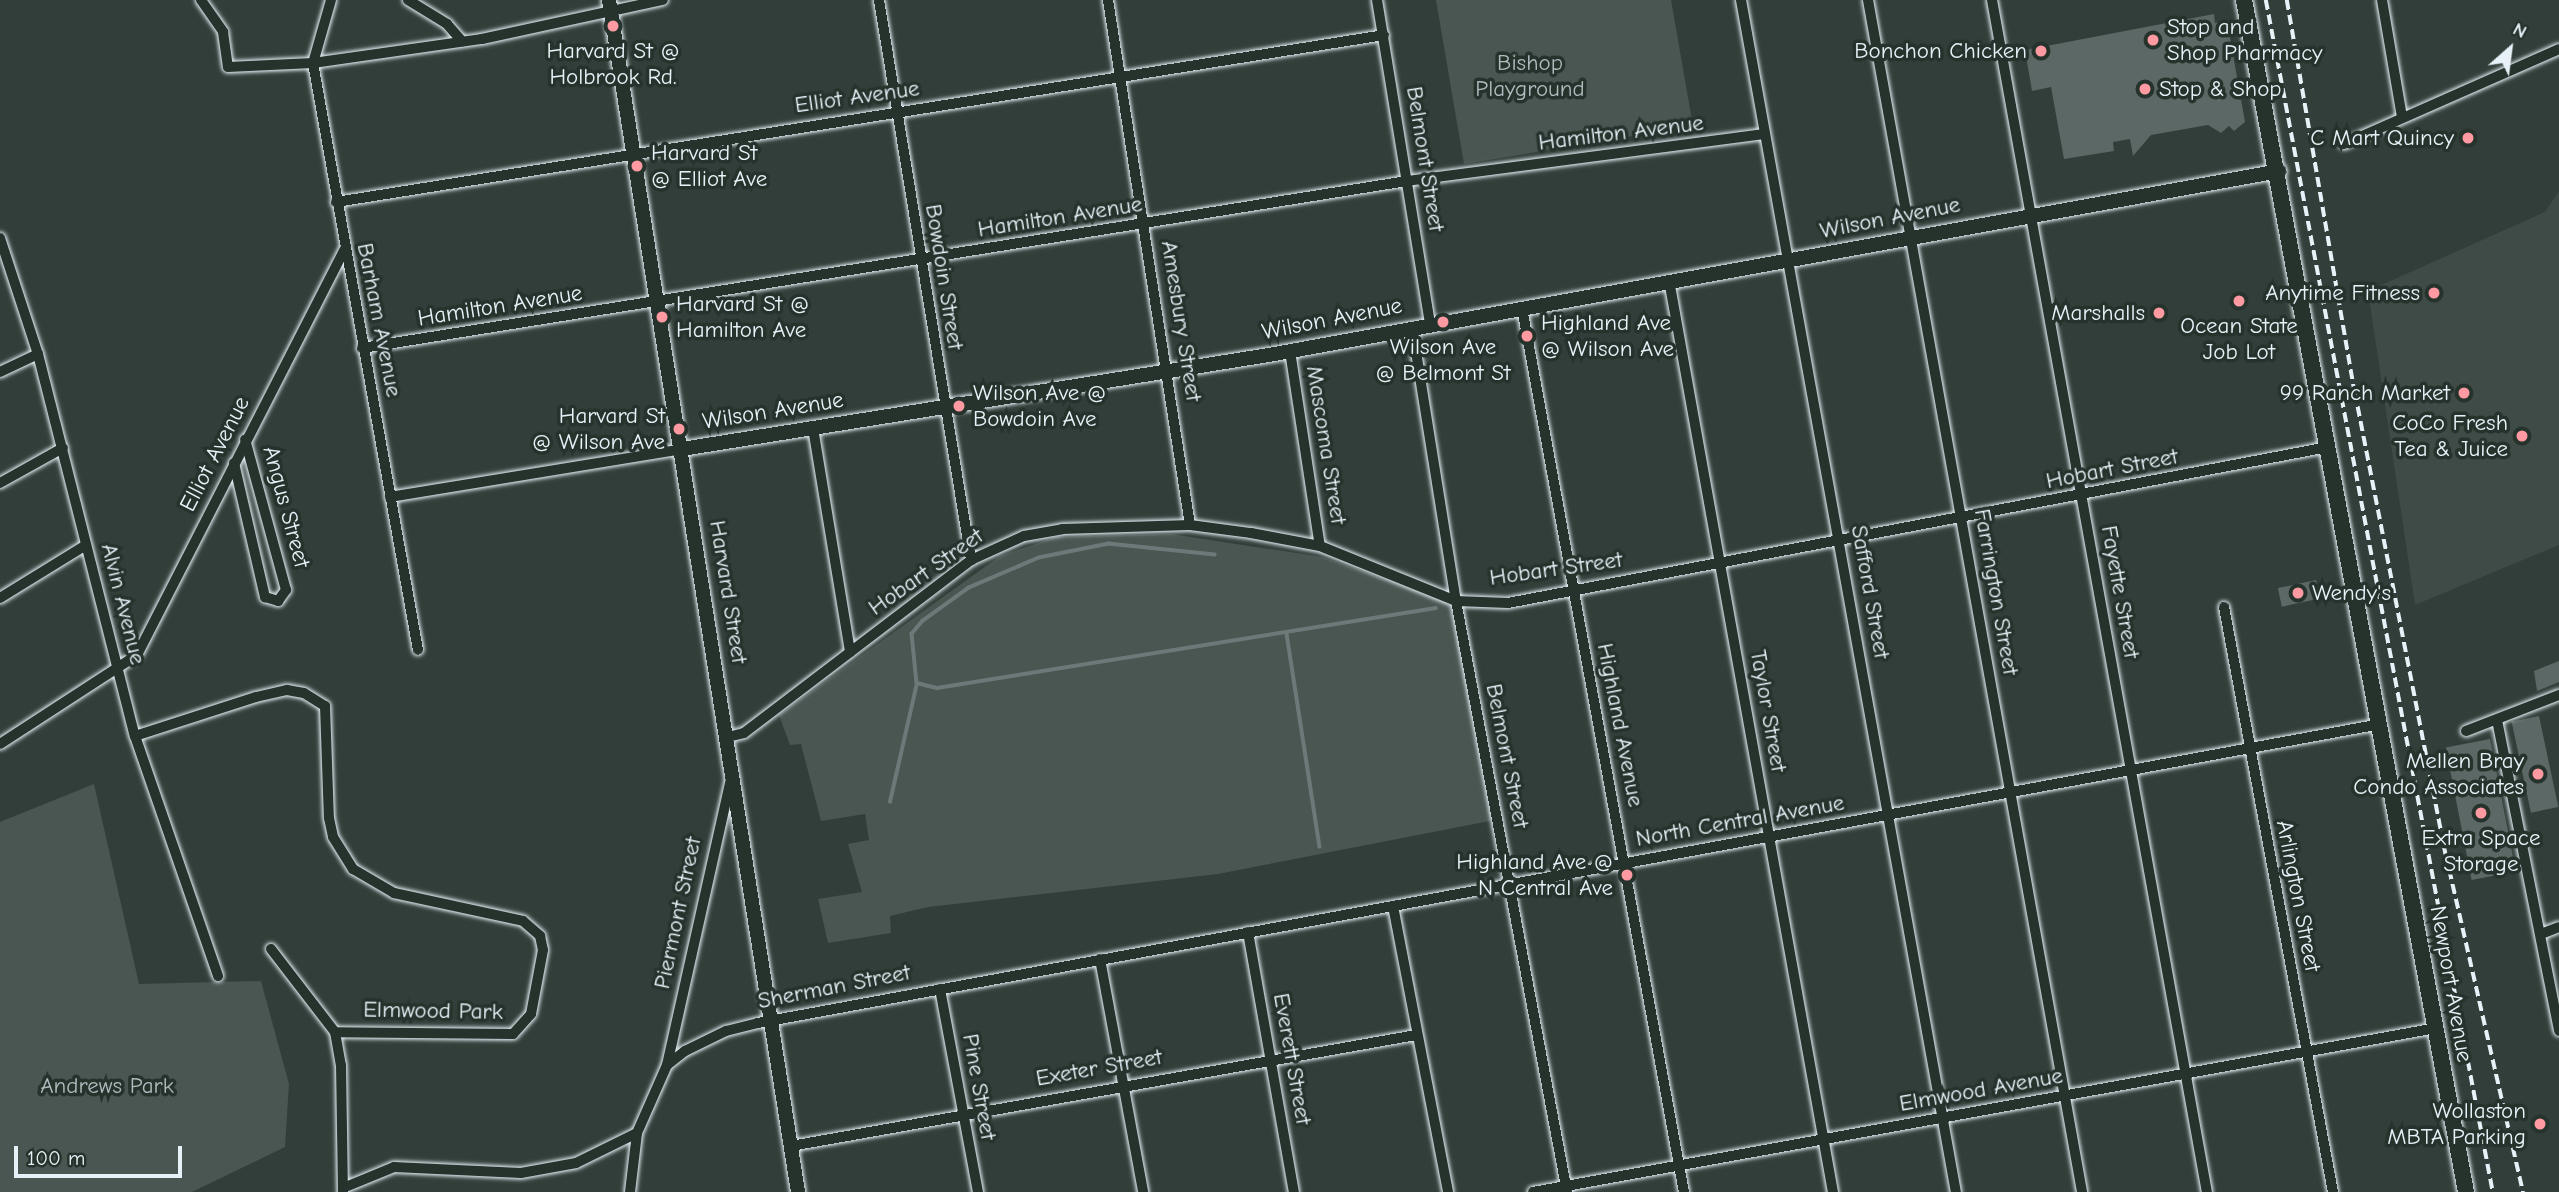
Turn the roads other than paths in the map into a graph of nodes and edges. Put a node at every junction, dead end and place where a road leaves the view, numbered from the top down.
1 (201, 0) edge
2 (331, 0) edge
3 (408, 0) edge
4 (663, 0) edge
5 (879, 0) edge
6 (1108, 0) edge
7 (1377, 0) edge
8 (1741, 0) edge
9 (1868, 0) edge
10 (1992, 0) edge
11 (2244, 0) edge
12 (2382, 0) edge
13 (610, 5) edge
14 (1384, 35) junction
15 (462, 41) junction
16 (2559, 49) edge
17 (313, 63) junction
18 (1121, 77) junction
19 (898, 112) junction
20 (2402, 117) junction
21 (1765, 134) junction
22 (2344, 144) dead end
23 (636, 154) junction
24 (2279, 171) junction
25 (1407, 181) junction
26 (336, 202) junction
27 (2031, 214) junction
28 (1144, 225) junction
29 (1912, 238) junction
30 (0, 239) edge
31 (344, 250) junction
32 (921, 260) junction
33 (1790, 260) junction
34 (1669, 280) junction
35 (659, 302) junction
36 (1522, 308) junction
37 (1430, 324) junction
38 (1412, 327) junction
39 (362, 348) junction
40 (1290, 351) junction
41 (38, 354) junction
42 (1167, 371) junction
43 (0, 372) edge
44 (946, 408) junction
45 (813, 428) junction
46 (245, 439) junction
47 (2329, 447) junction
48 (63, 448) junction
49 (682, 449) junction
50 (234, 463) junction
51 (0, 483) edge
52 (390, 497) junction
53 (2082, 497) junction
54 (1962, 520) junction
55 (1190, 525) junction
56 (1839, 542) junction
57 (86, 545) junction
58 (1320, 546) junction
59 (971, 560) junction
60 (1720, 563) junction
61 (1573, 591) junction
62 (0, 598) edge
63 (1456, 601) junction
64 (2224, 607) dead end
65 (418, 650) dead end
66 (850, 652) junction
67 (118, 671) junction
68 (2559, 695) edge
69 (2497, 720) junction
70 (2381, 724) junction
71 (2466, 731) dead end
72 (135, 736) junction
73 (728, 737) junction
74 (0, 744) edge
75 (2248, 749) junction
76 (2132, 770) junction
77 (733, 771) junction
78 (2011, 793) junction
79 (1890, 814) junction
80 (1770, 837) junction
81 (1624, 864) junction
82 (1510, 885) junction
83 (1393, 906) junction
84 (2559, 927) edge
85 (1248, 932) junction
86 (2541, 934) junction
87 (271, 949) dead end
88 (1100, 959) junction
89 (218, 976) dead end
90 (940, 989) junction
91 (770, 1020) junction
92 (2435, 1028) junction
93 (2559, 1031) edge
94 (335, 1032) junction
95 (1416, 1035) junction
96 (2306, 1052) junction
97 (1270, 1058) junction
98 (667, 1065) junction
99 (2186, 1072) junction
100 (1123, 1086) junction
101 (2066, 1096) junction
102 (963, 1115) junction
103 (1944, 1116) junction
104 (637, 1133) junction
105 (1824, 1140) junction
106 (790, 1146) junction
107 (1679, 1167) junction
108 (1566, 1189) edge
109 (343, 1190) edge
110 (630, 1192) edge
111 (799, 1192) edge
112 (978, 1192) edge
113 (1143, 1192) edge
114 (1294, 1192) edge
115 (1448, 1192) edge
116 (1533, 1192) edge
117 (1684, 1192) edge
118 (1833, 1192) edge
119 (1956, 1192) edge
120 (2082, 1192) edge
121 (2207, 1192) edge
122 (2333, 1192) edge
123 (2466, 1192) edge

1 - 17 street
2 - 17 street, Barham Avenue
3 - 15 street
4 - 13 street
5 - 19 street, Bowdoin Street
6 - 18 street, Amesbury Street
7 - 14 street, Belmont Street
8 - 21 street, Safford Street
9 - 29 street, Farrington Street
10 - 27 street, Fayette Street
11 - 24 main road, Newport Avenue
12 - 20 street
13 - 15 street
13 - 23 street, Harvard Street
14 - 18 street, Elliot Avenue
14 - 25 street, Belmont Street
15 - 17 street
16 - 20 street
17 - 26 street, Barham Avenue
18 - 19 street, Elliot Avenue
18 - 28 street, Amesbury Street
19 - 23 street, Elliot Avenue
19 - 32 street, Bowdoin Street
20 - 22 street
21 - 25 street, Hamilton Avenue
21 - 33 street, Safford Street
23 - 26 street, Elliot Avenue
23 - 35 street, Harvard Street
24 - 27 street, Wilson Avenue
24 - 47 main road, Newport Avenue
25 - 28 street, Hamilton Avenue
25 - 37 street, Belmont Street
26 - 31 street, Barham Avenue
27 - 29 street, Wilson Avenue
27 - 53 street, Fayette Street
28 - 32 street, Hamilton Avenue
28 - 42 street, Amesbury Street
29 - 33 street, Wilson Avenue
29 - 54 street, Farrington Street
30 - 41 street, Alvin Avenue
31 - 39 street, Barham Avenue
31 - 46 street, Elliot Avenue
32 - 35 street, Hamilton Avenue
32 - 44 street, Bowdoin Street
33 - 34 street, Wilson Avenue
33 - 56 street, Safford Street
34 - 36 street, Wilson Avenue
34 - 60 street, Taylor Street
35 - 39 street, Hamilton Avenue
35 - 49 street, Harvard Street
36 - 37 street, Wilson Avenue
36 - 61 street, Highland Avenue
37 - 38 street, Wilson Avenue
38 - 40 street, Wilson Avenue
38 - 63 street, Belmont Street
39 - 52 street, Barham Avenue
40 - 42 street, Wilson Avenue
40 - 58 street, Mascoma Street
41 - 43 street
41 - 48 street, Alvin Avenue
42 - 44 street, Wilson Avenue
42 - 55 street, Amesbury Street
44 - 45 street, Wilson Avenue
44 - 59 street, Bowdoin Street
45 - 49 street, Wilson Avenue
45 - 66 street
46 - 50 street, Elliot Avenue
46 - 50 street, Angus Street
47 - 53 street, Hobart Street
47 - 70 main road, Newport Avenue
48 - 51 street
48 - 57 street, Alvin Avenue
49 - 52 street, Wilson Avenue
49 - 73 street, Harvard Street
50 - 67 street, Elliot Avenue
52 - 65 street, Barham Avenue
53 - 54 street, Hobart Street
53 - 76 street, Fayette Street
54 - 56 street, Hobart Street
54 - 78 street, Farrington Street
55 - 58 street, Hobart Street
55 - 59 street, Hobart Street
56 - 60 street, Hobart Street
56 - 79 street, Safford Street
57 - 62 street
57 - 67 street, Alvin Avenue
58 - 63 street, Hobart Street
59 - 66 street, Hobart Street
60 - 61 street, Hobart Street
60 - 80 street, Taylor Street
61 - 63 street, Hobart Street
61 - 81 street, Highland Avenue
63 - 82 street, Belmont Street
64 - 75 street, Arlington Street
66 - 73 street, Hobart Street
67 - 72 street, Alvin Avenue
67 - 74 street, Elliot Avenue
68 - 69 street
69 - 71 street
69 - 86 street
70 - 75 street, North Central Avenue
70 - 92 main road, Newport Avenue
72 - 89 street, Alvin Avenue
72 - 94 street, Elmwood Park
73 - 77 street, Harvard Street
75 - 76 street, North Central Avenue
75 - 96 street, Arlington Street
76 - 78 street, North Central Avenue
76 - 99 street, Fayette Street
77 - 91 street, Harvard Street
77 - 98 street, Piermont Street
78 - 79 street, North Central Avenue
78 - 101 street, Farrington Street
79 - 80 street, North Central Avenue
79 - 103 street, Safford Street
80 - 81 street, North Central Avenue
80 - 105 street, Taylor Street
81 - 82 street, North Central Avenue
81 - 107 street, Highland Avenue
82 - 83 street, North Central Avenue
82 - 108 street, Belmont Street
83 - 85 street, Sherman Street
83 - 95 street
84 - 86 street
85 - 88 street, Sherman Street
85 - 97 street, Everett Street
86 - 93 street
87 - 94 street
88 - 90 street, Sherman Street
88 - 100 street
90 - 91 street, Sherman Street
90 - 102 street, Pine Street
91 - 98 street, Sherman Street
91 - 106 street, Harvard Street
92 - 96 street, Elmwood Avenue
92 - 123 main road, Newport Avenue
94 - 109 street, Elmwood Park
95 - 97 street, Exeter Street
95 - 115 street
96 - 99 street, Elmwood Avenue
96 - 122 street, Arlington Street
97 - 100 street, Exeter Street
97 - 114 street, Everett Street
98 - 104 street
99 - 101 street, Elmwood Avenue
99 - 121 street, Fayette Street
100 - 102 street, Exeter Street
100 - 113 street
101 - 103 street, Elmwood Avenue
101 - 120 street, Farrington Street
102 - 106 street, Exeter Street
102 - 112 street, Pine Street
103 - 105 street, Elmwood Avenue
103 - 119 street, Safford Street
104 - 109 street
104 - 110 street
105 - 107 street, Elmwood Avenue
105 - 118 street, Taylor Street
106 - 111 street, Harvard Street
107 - 108 street, Elmwood Avenue
107 - 117 street, Highland Avenue
108 - 116 street, Elmwood Avenue

